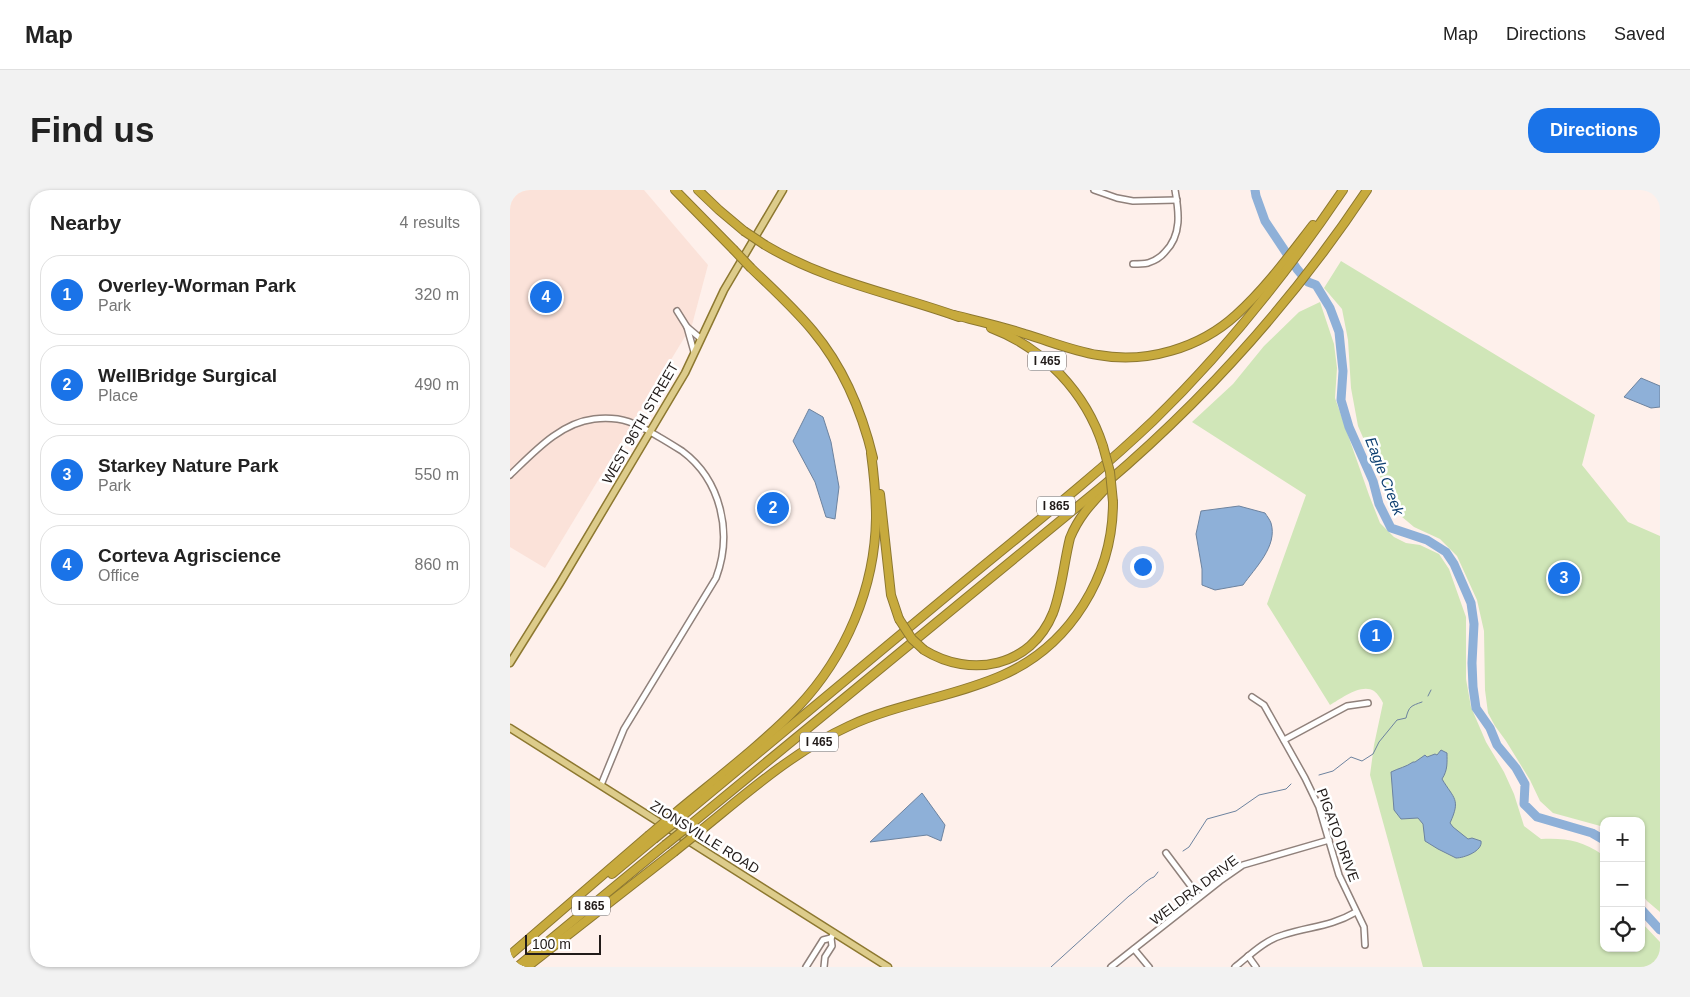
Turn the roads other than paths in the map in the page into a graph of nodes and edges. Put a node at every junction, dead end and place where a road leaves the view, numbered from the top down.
1 (675, 190) edge
2 (698, 190) edge
3 (784, 190) edge
4 (1094, 190) edge
5 (1175, 190) edge
6 (1367, 190) edge
7 (1341, 192) edge
8 (1177, 200) junction
9 (1132, 264) dead end
10 (1275, 279) junction
11 (677, 311) dead end
12 (954, 315) junction
13 (687, 327) junction
14 (700, 338) junction
15 (694, 352) junction
16 (650, 432) junction
17 (872, 453) junction
18 (1132, 460) junction
19 (510, 475) edge
20 (510, 663) edge
21 (1252, 697) dead end
22 (1368, 703) dead end
23 (510, 728) edge
24 (1284, 740) junction
25 (601, 785) junction
26 (677, 816) junction
27 (1329, 840) junction
28 (1166, 853) dead end
29 (1199, 897) junction
30 (1356, 912) junction
31 (832, 936) junction
32 (1365, 945) dead end
33 (1134, 949) junction
34 (510, 955) edge
35 (1248, 956) junction
36 (517, 967) edge
37 (526, 967) edge
38 (806, 967) edge
39 (824, 967) edge
40 (888, 967) edge
41 (1111, 967) edge
42 (1149, 967) edge
43 (1235, 967) edge
44 (1256, 967) edge

1 - 17 highway, I 465, bridge
2 - 12 highway, I 465, bridge
3 - 14 main road, WEST 96TH STREET
4 - 8 street
5 - 8 street
6 - 18 highway, I 865
7 - 10 highway
8 - 9 street
10 - 12 highway
10 - 26 highway, I 865
11 - 13 street
12 - 37 highway, I 465, bridge
13 - 14 street
13 - 15 street
14 - 15 main road, WEST 96TH STREET
15 - 16 main road, WEST 96TH STREET
16 - 19 street
16 - 20 main road, WEST 96TH STREET
16 - 25 street
17 - 18 highway, bridge
17 - 26 highway, I 465
18 - 36 highway, I 865, bridge
21 - 24 street, PIGATO DRIVE
22 - 24 street
23 - 25 main road, ZIONSVILLE ROAD
24 - 27 street, PIGATO DRIVE
25 - 31 main road, ZIONSVILLE ROAD
26 - 34 highway, I 465, bridge
27 - 29 street, WELDRA DRIVE
27 - 30 street, PIGATO DRIVE
28 - 29 street
29 - 33 street, WELDRA DRIVE
30 - 32 street, PIGATO DRIVE
30 - 35 street
31 - 38 street
31 - 39 street
31 - 40 main road, ZIONSVILLE ROAD
33 - 41 street, WELDRA DRIVE
33 - 42 street
35 - 43 street
35 - 44 street

